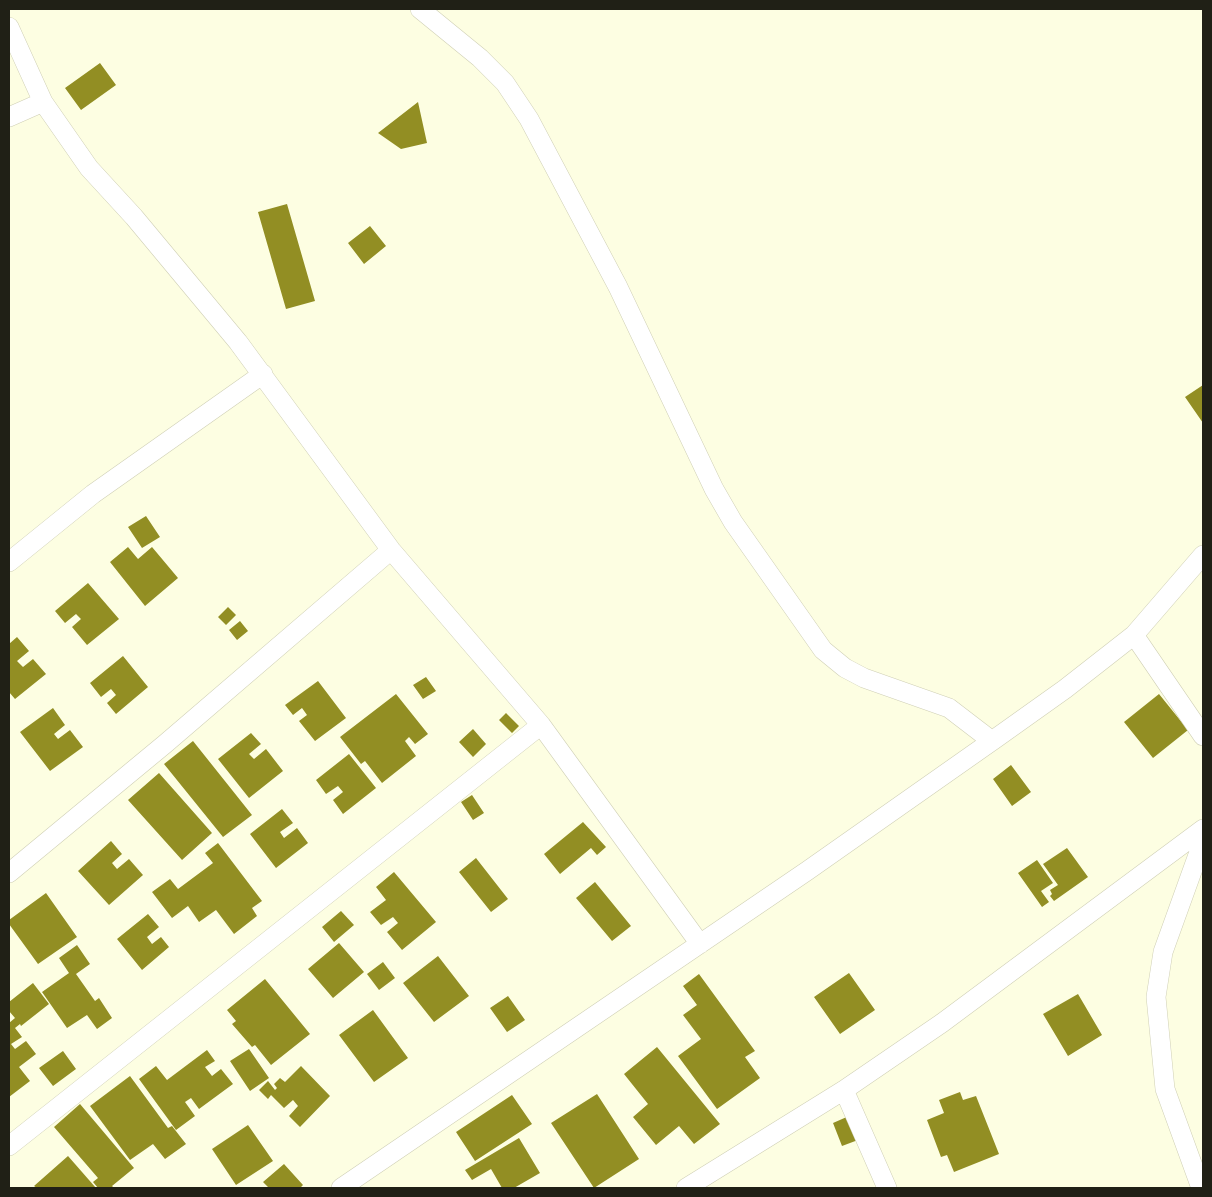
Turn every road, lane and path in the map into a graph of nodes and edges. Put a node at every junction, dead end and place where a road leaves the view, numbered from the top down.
1 (420, 9) edge
2 (9, 27) edge
3 (44, 102) junction
4 (9, 117) edge
5 (263, 374) junction
6 (391, 550) junction
7 (1203, 555) edge
8 (9, 562) edge
9 (1134, 635) junction
10 (541, 725) junction
11 (1203, 736) edge
12 (992, 741) junction
13 (1203, 829) edge
14 (1203, 841) edge
15 (9, 873) edge
16 (700, 944) junction
17 (844, 1090) junction
18 (9, 1146) edge
19 (341, 1188) edge
20 (686, 1188) edge
21 (887, 1188) edge
22 (1201, 1188) edge

1 - 12 street
2 - 3 street
3 - 4 street
3 - 5 street
5 - 6 street
5 - 8 street
6 - 10 street
6 - 15 street
7 - 9 street
9 - 11 street
9 - 12 street
10 - 16 street
10 - 18 street
12 - 16 street
13 - 17 street
14 - 22 street
16 - 19 street
17 - 20 street
17 - 21 street

